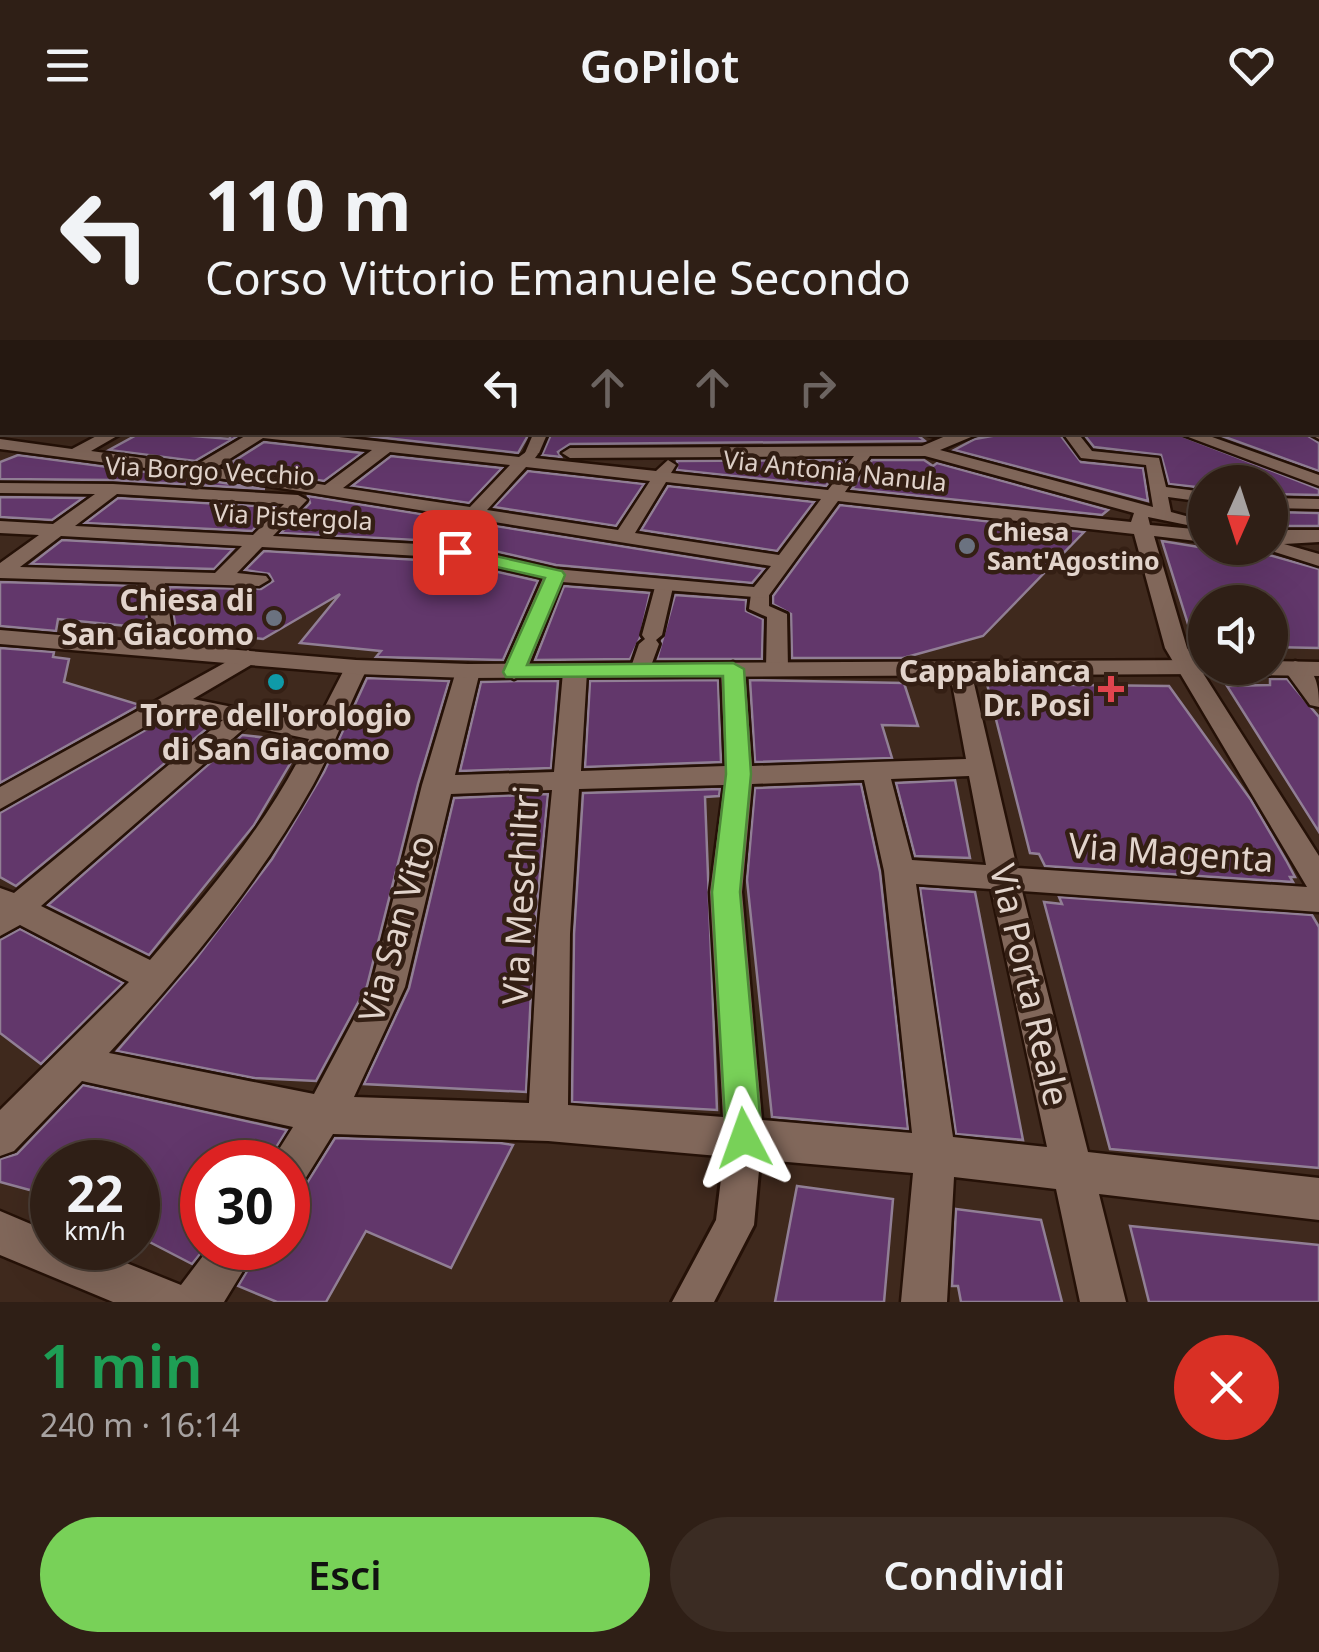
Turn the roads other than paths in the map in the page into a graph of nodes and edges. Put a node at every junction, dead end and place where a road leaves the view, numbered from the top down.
1 (111, 435) edge
2 (257, 435) edge
3 (268, 435) edge
4 (539, 435) edge
5 (950, 435) edge
6 (1071, 435) edge
7 (1190, 435) edge
8 (1149, 443) dead end
9 (0, 444) edge
10 (21, 448) junction
11 (387, 448) junction
12 (866, 451) junction
13 (925, 451) junction
14 (676, 452) junction
15 (0, 456) edge
16 (72, 456) junction
17 (526, 457) junction
18 (1152, 462) junction
19 (199, 470) junction
20 (661, 477) junction
21 (1319, 481) edge
22 (0, 488) edge
23 (113, 489) junction
24 (330, 489) junction
25 (1159, 491) junction
26 (1188, 495) edge
27 (832, 496) junction
28 (298, 500) junction
29 (1288, 503) edge
30 (1319, 504) edge
31 (1136, 508) junction
32 (473, 514) junction
33 (1164, 515) junction
34 (1188, 522) edge
35 (400, 525) junction
36 (0, 527) edge
37 (1144, 529) junction
38 (58, 530) junction
39 (1188, 534) edge
40 (1288, 536) edge
41 (1319, 536) edge
42 (623, 537) junction
43 (262, 539) junction
44 (1288, 551) edge
45 (1319, 560) edge
46 (783, 562) junction
47 (0, 572) edge
48 (556, 575) junction
49 (155, 578) junction
50 (220, 580) junction
51 (259, 580) dead end
52 (664, 587) junction
53 (760, 594) junction
54 (0, 637) edge
55 (165, 650) junction
56 (248, 657) junction
57 (1188, 659) edge
58 (356, 666) junction
59 (1188, 667) edge
60 (777, 668) junction
61 (961, 668) junction
62 (733, 669) junction
63 (1307, 669) edge
64 (642, 670) junction
65 (468, 671) junction
66 (514, 672) junction
67 (574, 672) junction
68 (1206, 685) edge
69 (1319, 700) edge
70 (168, 702) junction
71 (241, 718) junction
72 (323, 734) junction
73 (981, 766) junction
74 (876, 771) junction
75 (738, 774) junction
76 (565, 778) junction
77 (436, 785) junction
78 (0, 799) edge
79 (899, 871) junction
80 (1004, 880) junction
81 (1319, 881) edge
82 (1319, 900) edge
83 (6, 911) edge
84 (152, 977) junction
85 (76, 1063) junction
86 (325, 1115) junction
87 (548, 1122) junction
88 (0, 1137) edge
89 (744, 1138) junction
90 (308, 1140) edge
91 (935, 1154) junction
92 (1073, 1173) junction
93 (1319, 1198) edge
94 (0, 1233) edge
95 (219, 1270) edge
96 (167, 1302) edge
97 (198, 1302) edge
98 (692, 1302) edge
99 (924, 1302) edge
100 (1104, 1302) edge

1 - 16 street
2 - 19 street
3 - 11 street
4 - 17 street
5 - 13 street
6 - 18 street
7 - 21 street
8 - 18 street
9 - 10 street
10 - 15 street
10 - 16 street
11 - 17 street
11 - 24 street
12 - 13 street
12 - 14 street
12 - 27 street
13 - 31 street
14 - 17 street
14 - 20 street
16 - 19 street
17 - 20 street, Via Antonia Nanula
17 - 32 street
18 - 25 street
19 - 24 street
20 - 27 street, Via Antonia Nanula
20 - 42 street
22 - 23 street, Via Borgo Vecchio
23 - 28 street, Via Borgo Vecchio
23 - 38 street
24 - 35 street
25 - 26 street
25 - 33 street
27 - 37 street, Via Antonia Nanula
27 - 46 street
28 - 35 street, Via Borgo Vecchio
28 - 43 street
29 - 30 street
31 - 33 street
31 - 37 street
32 - 35 street
32 - 42 street
33 - 34 street
35 - 43 street, Via Pistergola
35 - 48 street, Via Pistergola
36 - 38 street, Via Pistergola
37 - 39 street, Via Antonia Nanula
37 - 57 street
38 - 43 street, Via Pistergola
38 - 47 street
40 - 41 street
42 - 46 street
43 - 50 street
44 - 45 street
46 - 53 street
47 - 49 street
48 - 52 street, Via Pistergola
48 - 66 street
49 - 50 street
49 - 55 street
50 - 51 street
52 - 53 street, Via Pistergola
52 - 64 street
53 - 60 street
54 - 55 street
55 - 56 street
56 - 58 street
56 - 70 street
58 - 65 street
58 - 72 street
59 - 61 street
60 - 61 street
60 - 62 street
61 - 73 street, Via Porta Reale
62 - 64 street
62 - 75 street
63 - 69 street
64 - 67 street
65 - 66 street
65 - 77 street, Via San Vito
66 - 67 street
67 - 76 street, Via Meschiltri
68 - 81 street
70 - 71 street
70 - 78 street
71 - 72 street
71 - 83 street
72 - 84 street
73 - 74 street
73 - 80 street, Via Porta Reale
74 - 75 street
74 - 79 street
75 - 76 street
75 - 89 street
76 - 77 street
76 - 87 street, Via Meschiltri
77 - 86 street, Via San Vito
79 - 80 street, Via Magenta
79 - 91 street
80 - 82 street, Via Magenta
80 - 92 street, Via Porta Reale
83 - 84 street
84 - 85 street
85 - 86 street
85 - 88 street
86 - 87 street
86 - 90 street, Via San Vito
87 - 89 street
89 - 91 street
89 - 98 street
91 - 92 street
91 - 99 street
92 - 93 street
92 - 100 street, Via Porta Reale
94 - 96 street
95 - 97 street

